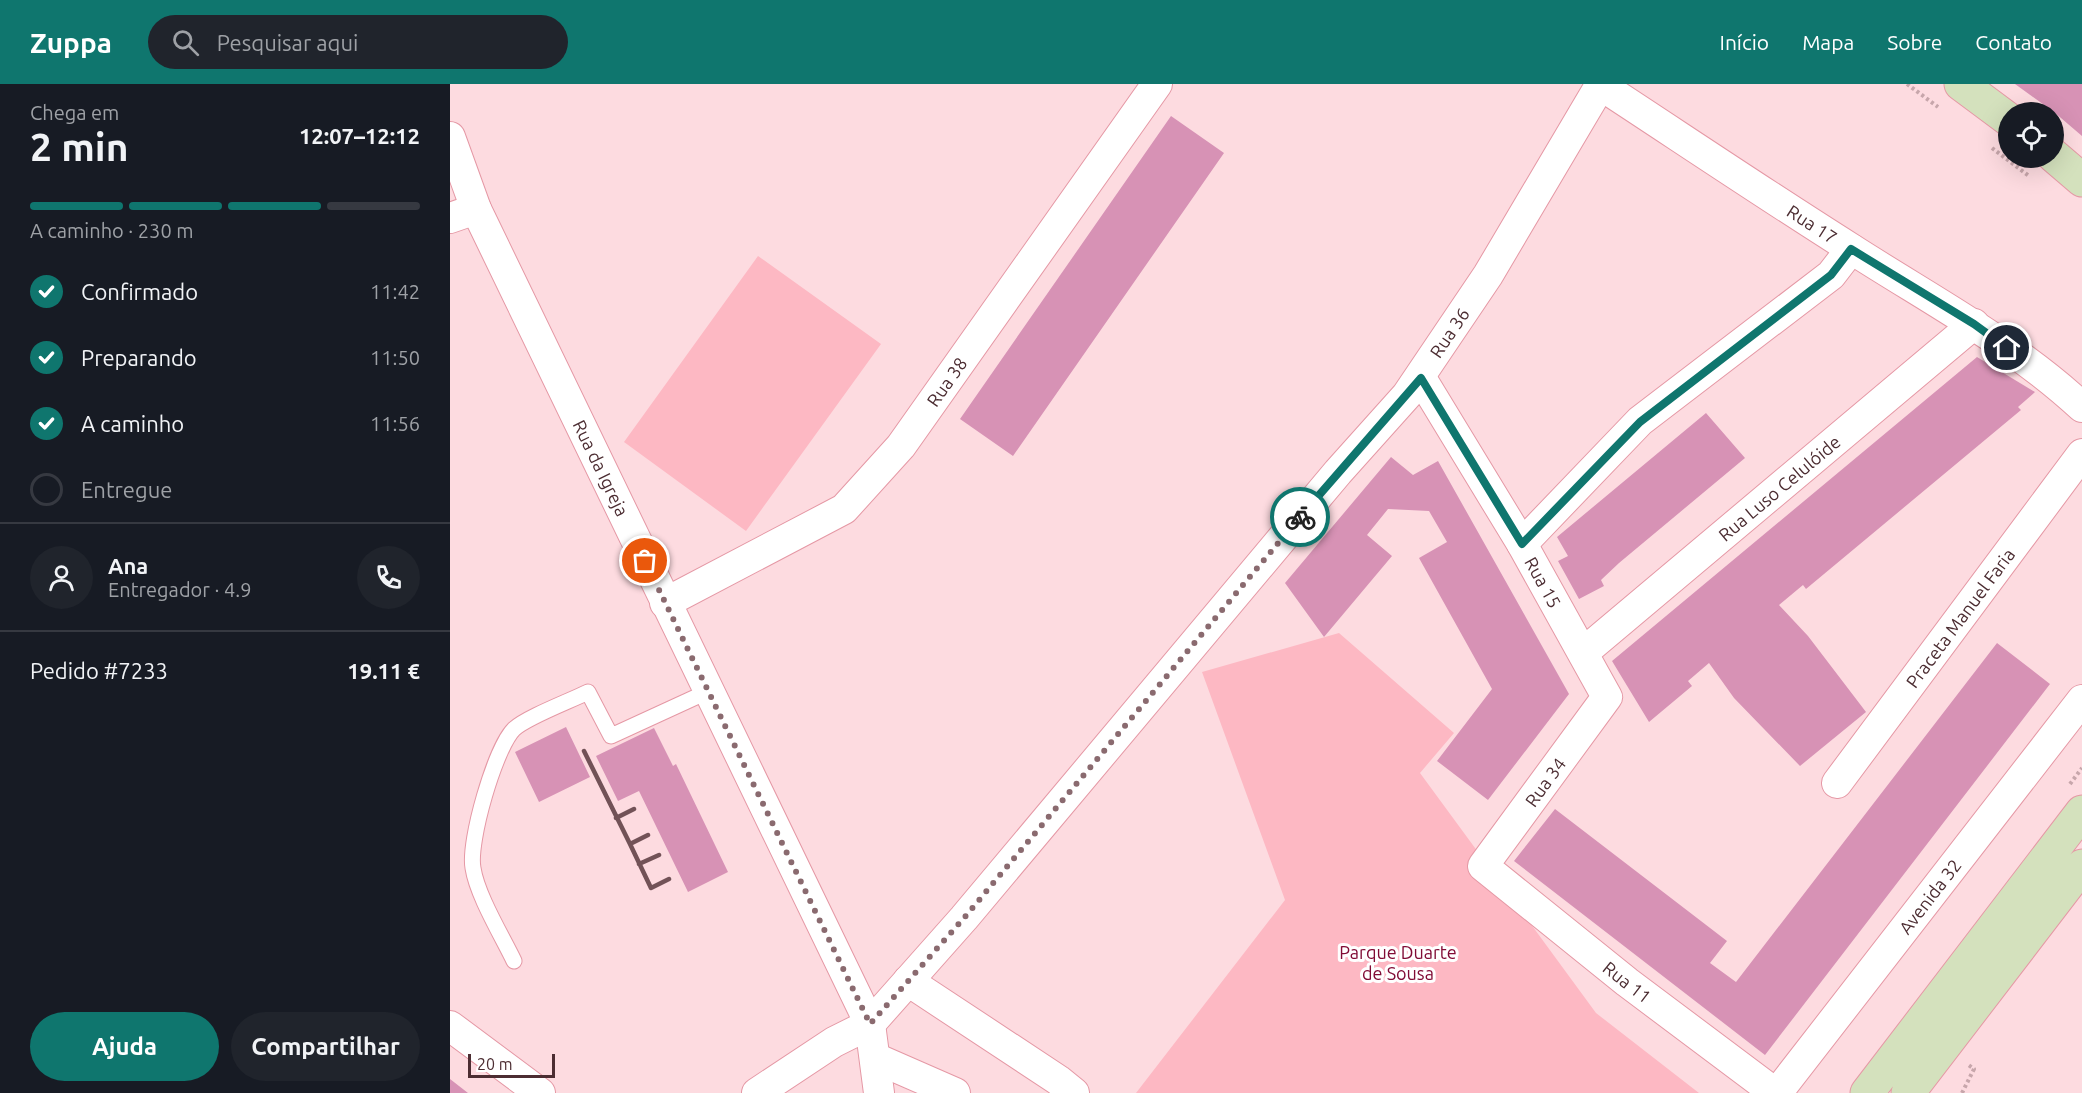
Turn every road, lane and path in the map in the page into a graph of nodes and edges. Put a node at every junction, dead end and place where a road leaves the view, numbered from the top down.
1 (1157, 84) edge
2 (1600, 84) edge
3 (1907, 84) edge
4 (1962, 84) edge
5 (1998, 111) edge
6 (1944, 112) dead end
7 (450, 137) edge
8 (1990, 146) dead end
9 (2045, 169) edge
10 (2082, 180) edge
11 (463, 213) edge
12 (1851, 249) junction
13 (1974, 324) junction
14 (1421, 378) junction
15 (2082, 407) edge
16 (2082, 454) edge
17 (1522, 544) junction
18 (665, 603) junction
19 (1584, 652) junction
20 (709, 691) junction
21 (1607, 698) joint
22 (2082, 700) edge
23 (1837, 783) dead end
24 (2082, 812) edge
25 (1483, 866) joint
26 (2082, 866) edge
27 (514, 961) dead end
28 (908, 981) junction
29 (870, 1024) junction
30 (450, 1026) edge
31 (875, 1058) junction
32 (540, 1093) edge
33 (757, 1093) edge
34 (879, 1093) edge
35 (956, 1093) edge
36 (1074, 1093) edge
37 (1776, 1093) edge
38 (1867, 1093) edge
39 (1908, 1093) edge

1 - 18 street, Rua 38
2 - 12 street, Rua 17
2 - 14 street, Rua 36
3 - 6 path
4 - 5 main road
7 - 11 street, Rua da Igreja
8 - 9 path
9 - 10 main road
11 - 18 street, Rua da Igreja
12 - 13 street, Rua 17
12 - 17 street
13 - 15 street, Rua 17
13 - 19 street, Rua Luso Celulóide
14 - 17 street, Rua 15
14 - 28 street, Rua 36
16 - 23 street, Praceta Manuel Faria
17 - 19 street, Rua 15
18 - 20 street, Rua da Igreja
19 - 21 street, Rua 15
20 - 27 lane
20 - 29 street, Rua da Igreja
21 - 25 street, Rua 34
22 - 37 street, Avenida 32
24 - 38 main road
25 - 37 street, Rua 11
26 - 39 main road
28 - 29 street, Rua 36
28 - 36 street
29 - 31 street, Rua da Igreja
29 - 33 street
30 - 32 street
31 - 34 street, Rua da Igreja
31 - 35 street

